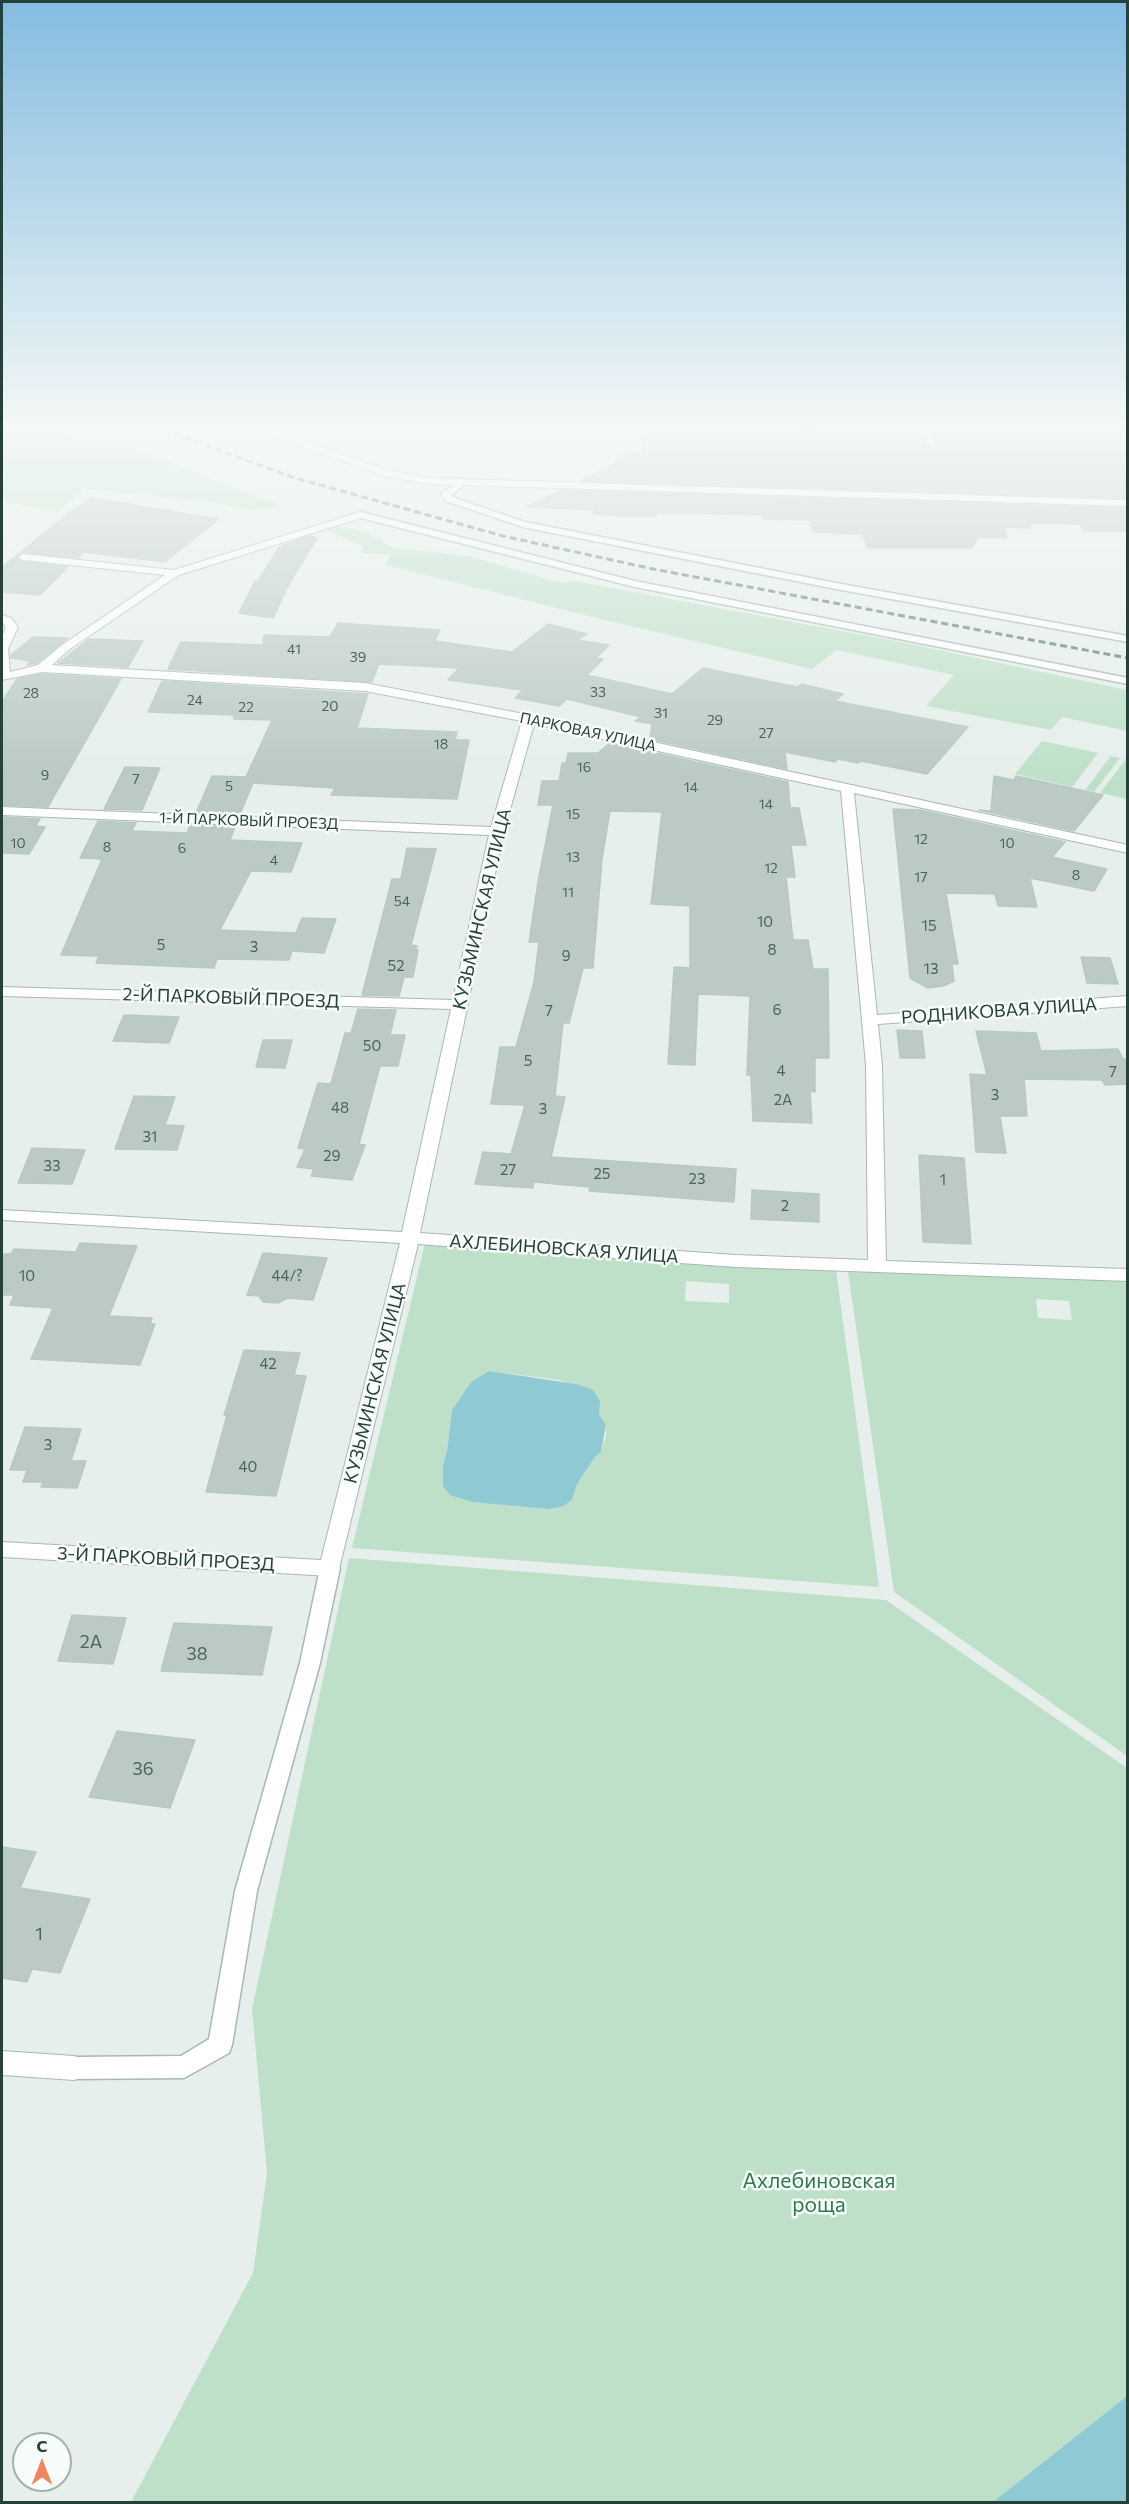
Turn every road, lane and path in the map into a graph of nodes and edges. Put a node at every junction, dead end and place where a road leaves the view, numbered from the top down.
1 (271, 543) edge
2 (471, 543) edge
3 (619, 543) edge
4 (23, 557) dead end
5 (175, 573) junction
6 (2, 618) edge
7 (1128, 639) edge
8 (42, 668) junction
9 (3, 676) edge
10 (1128, 681) edge
11 (529, 719) junction
12 (847, 789) junction
13 (2, 811) edge
14 (497, 831) junction
15 (1128, 849) edge
16 (2, 991) edge
17 (1128, 1001) edge
18 (460, 1005) junction
19 (870, 1020) junction
20 (2, 1215) edge
21 (410, 1238) junction
22 (877, 1265) junction
23 (1128, 1275) edge
24 (2, 1550) edge
25 (330, 1568) junction
26 (2, 2063) edge
27 (74, 2068) joint

1 - 5 street
2 - 10 lane
3 - 7 lane
4 - 5 street
5 - 8 street
6 - 9 street
8 - 9 street
8 - 11 street, ПАРКОВАЯ УЛИЦА
11 - 12 street, ПАРКОВАЯ УЛИЦА
11 - 14 street, КУЗЬМИНСКАЯ УЛИЦА
12 - 15 street, ПАРКОВАЯ УЛИЦА
12 - 19 street
13 - 14 street, 1-Й ПАРКОВЫЙ ПРОЕЗД
14 - 18 street, КУЗЬМИНСКАЯ УЛИЦА
16 - 18 street, 2-Й ПАРКОВЫЙ ПРОЕЗД
17 - 19 street, РОДНИКОВАЯ УЛИЦА
18 - 21 street, КУЗЬМИНСКАЯ УЛИЦА
19 - 22 street
20 - 21 street, АХЛЕБИНОВСКАЯ УЛИЦА
21 - 22 street, АХЛЕБИНОВСКАЯ УЛИЦА
21 - 25 street, КУЗЬМИНСКАЯ УЛИЦА
22 - 23 street, АХЛЕБИНОВСКАЯ УЛИЦА
24 - 25 street, 3-Й ПАРКОВЫЙ ПРОЕЗД
25 - 27 lane, КУЗЬМИНСКАЯ УЛИЦА
26 - 27 street

